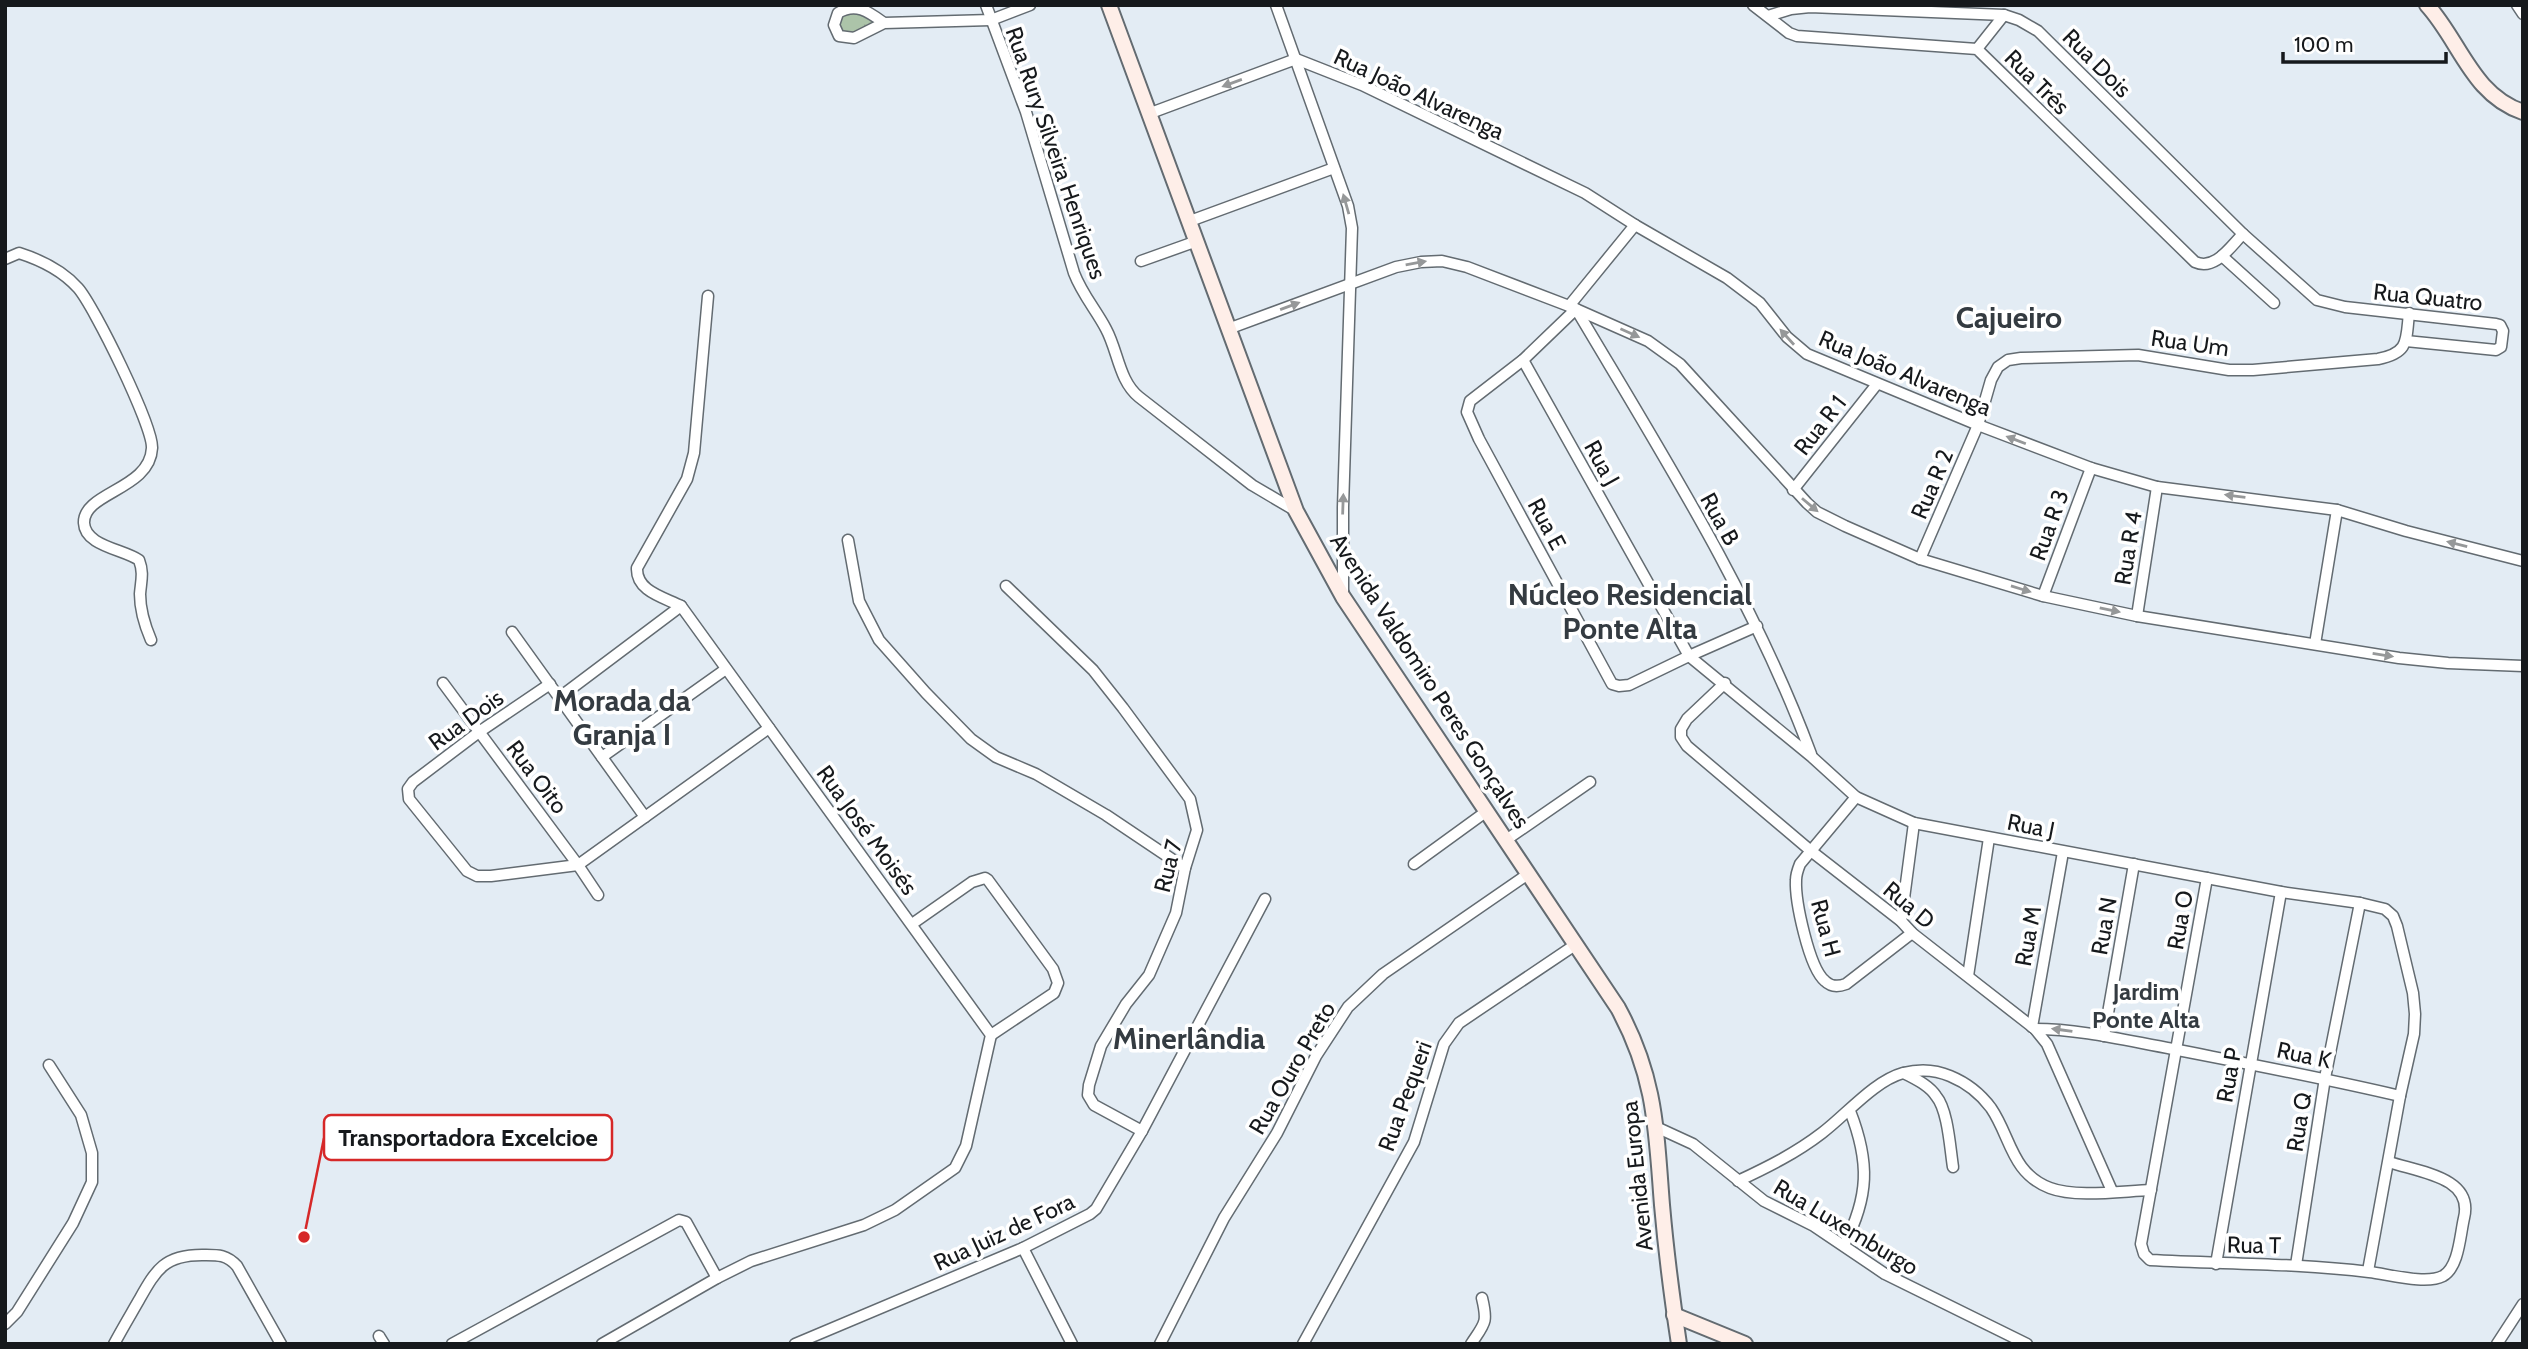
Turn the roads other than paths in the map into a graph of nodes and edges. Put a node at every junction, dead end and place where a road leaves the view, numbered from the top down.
1 (986, 5) edge
2 (1030, 5) edge
3 (1110, 5) edge
4 (1276, 5) edge
5 (1753, 5) edge
6 (2427, 5) edge
7 (2517, 5) edge
8 (2523, 14) edge
9 (2004, 15) junction
10 (1768, 16) junction
11 (991, 20) junction
12 (884, 23) junction
13 (1977, 49) junction
14 (1296, 59) junction
15 (2523, 112) edge
16 (1148, 114) junction
17 (1334, 168) junction
18 (1190, 221) junction
19 (1635, 225) junction
20 (2243, 234) junction
21 (1197, 241) junction
22 (2222, 256) junction
23 (5, 258) edge
24 (1141, 261) dead end
25 (1351, 283) junction
26 (708, 296) dead end
27 (2274, 303) dead end
28 (2333, 305) joint
29 (1573, 308) junction
30 (2409, 313) junction
31 (1228, 329) junction
32 (2406, 341) junction
33 (1523, 360) junction
34 (1877, 384) junction
35 (1978, 425) junction
36 (2091, 468) junction
37 (2157, 487) junction
38 (1793, 490) junction
39 (2337, 510) junction
40 (1296, 511) junction
41 (848, 540) dead end
42 (1343, 556) junction
43 (1920, 559) junction
44 (2523, 561) edge
45 (1324, 563) junction
46 (1006, 586) dead end
47 (2043, 596) junction
48 (1343, 597) junction
49 (681, 606) junction
50 (2137, 616) junction
51 (1757, 626) junction
52 (512, 632) dead end
53 (151, 640) dead end
54 (2315, 644) junction
55 (1689, 656) junction
56 (2523, 666) edge
57 (726, 669) junction
58 (443, 683) dead end
59 (1725, 683) junction
60 (550, 684) junction
61 (560, 696) junction
62 (769, 727) junction
63 (480, 732) junction
64 (602, 757) junction
65 (1812, 757) junction
66 (1590, 782) dead end
67 (1856, 797) junction
68 (1487, 811) junction
69 (645, 817) junction
70 (1914, 823) junction
71 (1989, 838) junction
72 (1506, 840) junction
73 (1811, 851) junction
74 (2063, 852) junction
75 (1414, 864) dead end
76 (2134, 864) junction
77 (578, 865) junction
78 (1185, 868) junction
79 (1528, 874) junction
80 (2207, 878) junction
81 (2281, 892) junction
82 (597, 895) dead end
83 (1265, 899) dead end
84 (2360, 903) junction
85 (1901, 922) junction
86 (912, 924) junction
87 (1912, 933) junction
88 (1576, 945) junction
89 (1968, 976) junction
90 (1618, 1009) joint
91 (2033, 1028) junction
92 (991, 1035) junction
93 (2104, 1036) junction
94 (2177, 1050) junction
95 (2250, 1064) junction
96 (49, 1065) dead end
97 (1904, 1073) junction
98 (2325, 1078) junction
99 (2400, 1096) junction
100 (1850, 1111) junction
101 (1656, 1127) junction
102 (1142, 1131) junction
103 (2389, 1162) junction
104 (1953, 1167) dead end
105 (1738, 1181) junction
106 (2151, 1190) junction
107 (2112, 1191) junction
108 (1844, 1245) junction
109 (1023, 1248) junction
110 (2216, 1264) junction
111 (2296, 1265) junction
112 (2368, 1272) junction
113 (717, 1278) junction
114 (1482, 1298) dead end
115 (2523, 1304) edge
116 (1674, 1315) junction
117 (5, 1324) edge
118 (114, 1344) edge
119 (281, 1344) edge
120 (452, 1344) edge
121 (602, 1344) edge
122 (795, 1344) edge
123 (1072, 1344) edge
124 (1160, 1344) edge
125 (1303, 1344) edge
126 (1471, 1344) edge
127 (1679, 1344) edge
128 (1745, 1344) edge
129 (2027, 1344) edge
130 (2497, 1344) edge

1 - 11 street, Rua Rury Silveira Henriques
2 - 11 street
3 - 16 street, Avenida Valdomiro Peres Gonçalves
4 - 14 street
5 - 10 street, Rua Três
6 - 15 street
7 - 8 street
9 - 10 street, Rua Dois
9 - 13 street
9 - 20 street, Rua Dois
10 - 13 street, Rua Três
11 - 12 street
11 - 40 street, Rua Rury Silveira Henriques
12 - 12 street
13 - 22 street, Rua Três
14 -> 16 street
14 - 17 street
14 - 19 street, Rua João Alvarenga
16 - 18 street, Avenida Valdomiro Peres Gonçalves
17 - 18 street
25 -> 17 street
18 - 21 street, Avenida Valdomiro Peres Gonçalves
19 - 29 street, Rua E
34 -> 19 street, Rua João Alvarenga
20 - 22 street
20 - 28 street, Rua Dois
21 - 24 street
21 - 31 street, Avenida Valdomiro Peres Gonçalves
22 - 27 street
23 - 53 street
25 -> 29 street
31 -> 25 street
42 -> 25 street
26 - 49 street, Rua José Moisés
28 - 30 street, Rua Quatro
29 - 33 street, Rua E
29 -> 38 street
29 - 51 street, Rua B
30 - 32 street
30 - 32 street, Rua Quatro
31 - 40 street, Avenida Valdomiro Peres Gonçalves
32 - 35 street, Rua Um
33 - 55 street, Rua J
33 - 55 street, Rua E
34 - 35 street, Rua João Alvarenga
34 - 38 street, Rua R 1
36 -> 35 street, Rua João Alvarenga
35 - 43 street, Rua R 2
36 - 37 street, Rua João Alvarenga
36 - 47 street, Rua R 3
39 -> 37 street, Rua João Alvarenga
37 - 50 street, Rua R 4
38 -> 43 street
44 -> 39 street, Rua João Alvarenga
39 - 54 street
40 - 45 street, Avenida Valdomiro Peres Gonçalves
41 - 78 street
42 - 45 street
42 - 48 street
43 -> 47 street
45 - 48 street, Avenida Valdomiro Peres Gonçalves
46 - 78 street, Rua 7
47 -> 50 street
48 - 68 street, Avenida Valdomiro Peres Gonçalves
49 - 57 street, Rua José Moisés
49 - 61 street
50 - 54 street
51 - 55 street, Rua E
51 - 65 street, Rua B
52 - 60 street
54 -> 56 street
55 - 59 street, Rua J
57 - 62 street, Rua José Moisés
57 - 64 street
58 - 63 street, Rua Oito
59 - 65 street, Rua J
59 - 73 street, Rua D
60 - 61 street
60 - 63 street, Rua Dois
61 - 64 street
62 - 69 street
62 - 86 street, Rua José Moisés
63 - 77 street, Rua Oito
63 - 77 street, Rua Dois
64 - 69 street
65 - 67 street, Rua J
66 - 72 street
67 - 70 street, Rua J
67 - 73 street, Rua H
68 - 72 street, Avenida Valdomiro Peres Gonçalves
68 - 75 street
69 - 77 street
70 - 71 street, Rua J
70 - 85 street
71 - 74 street, Rua J
71 - 89 street
72 - 79 street, Avenida Valdomiro Peres Gonçalves
73 - 85 street, Rua D
73 - 87 street, Rua H
74 - 76 street, Rua J
74 - 91 street, Rua M
76 - 80 street, Rua J
76 - 93 street, Rua N
77 - 82 street, Rua Oito
78 - 102 street, Rua 7
79 - 88 street, Avenida Valdomiro Peres Gonçalves
79 - 124 street, Rua Ouro Preto
80 - 81 street, Rua J
80 - 94 street, Rua O
81 - 84 street, Rua J
81 - 95 street, Rua P
83 - 102 street, Rua Juiz de Fora
84 - 98 street, Rua Q
84 - 99 street, Rua J
85 - 87 street, Rua D
86 - 92 street, Rua José Moisés
86 - 92 street
87 - 89 street, Rua D
88 - 90 street, Avenida Valdomiro Peres Gonçalves
88 - 125 street, Rua Pequeri
89 - 91 street, Rua D
90 - 101 street, Avenida Europa
93 -> 91 street, Rua K
91 - 107 street, Rua D
92 - 113 street
93 - 94 street, Rua K
94 - 95 street, Rua K
94 - 106 street, Rua T
95 - 98 street, Rua K
95 - 110 street, Rua P
96 - 117 street
97 - 100 street
97 - 104 street
97 - 107 street
98 - 99 street, Rua K
98 - 111 street, Rua Q
99 - 103 street, Rua J
100 - 105 street
100 - 108 street
101 - 105 street, Rua Luxemburgo
101 - 116 street, Avenida Europa
102 - 109 street, Rua Juiz de Fora
103 - 112 street, Rua J
103 - 112 street, Rua T
105 - 108 street, Rua Luxemburgo
106 - 107 street
106 - 110 street, Rua T
108 - 129 street, Rua Luxemburgo
109 - 122 street, Rua Juiz de Fora
109 - 123 street
110 - 111 street, Rua T
111 - 112 street, Rua T
113 - 120 street
113 - 121 street
114 - 126 street
115 - 130 street
116 - 127 street, Avenida Europa
116 - 128 street
118 - 119 street

